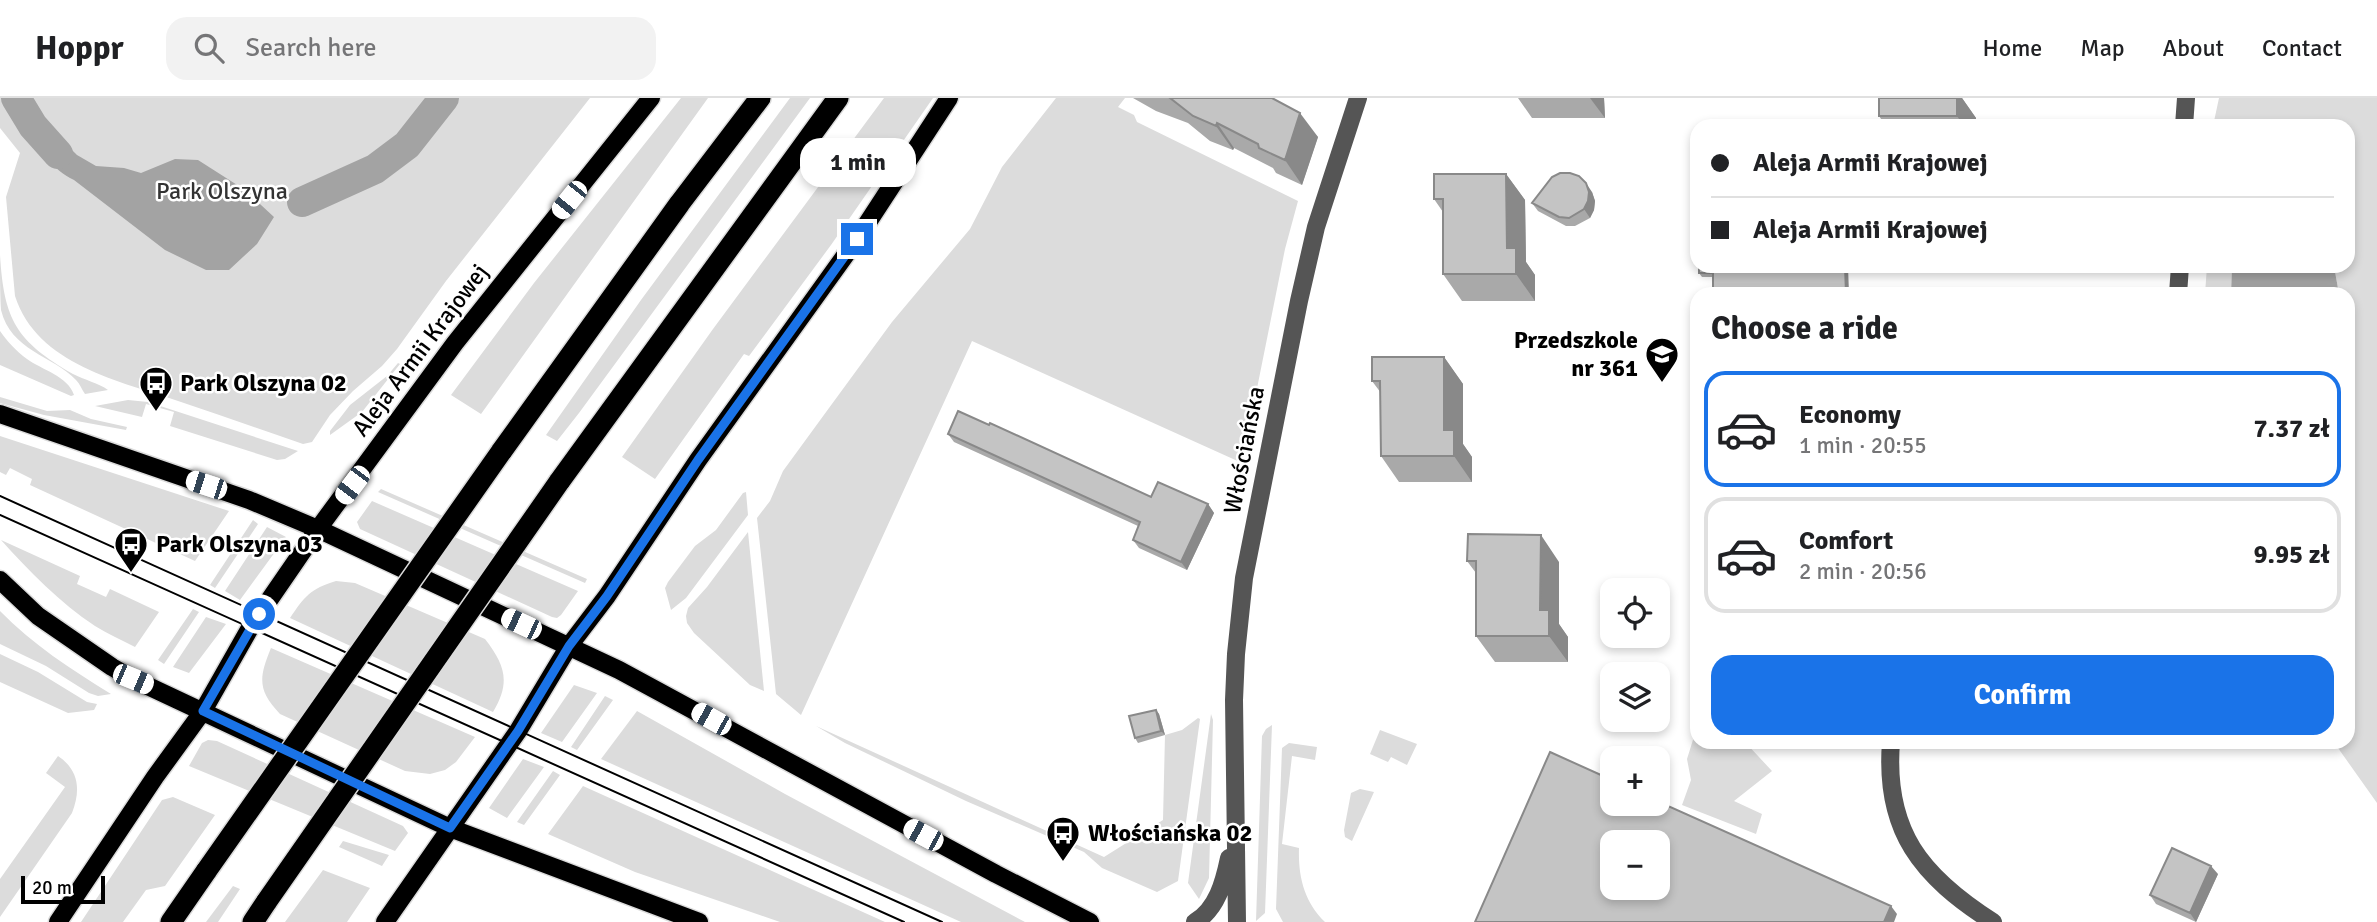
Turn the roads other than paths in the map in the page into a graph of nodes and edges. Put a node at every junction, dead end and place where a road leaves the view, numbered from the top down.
1 (651, 98) edge
2 (760, 98) edge
3 (838, 98) edge
4 (949, 98) edge
5 (1358, 98) edge
6 (2186, 98) edge
7 (2184, 119) edge
8 (0, 414) edge
9 (318, 529) junction
10 (0, 579) edge
11 (569, 646) junction
12 (203, 711) junction
13 (1890, 749) edge
14 (1236, 821) junction
15 (450, 828) junction
16 (58, 922) edge
17 (171, 922) edge
18 (253, 922) edge
19 (385, 922) edge
20 (699, 922) edge
21 (1090, 922) edge
22 (1195, 922) edge
23 (1237, 922) edge
24 (1993, 922) edge

1 - 9 main road, Aleja Armii Krajowej
2 - 17 highway, bridge
3 - 18 highway, bridge
4 - 11 main road
5 - 14 street, Włościańska
6 - 7 street
8 - 9 main road
9 - 11 main road
9 - 12 main road, Aleja Armii Krajowej
10 - 12 main road
11 - 15 main road
11 - 21 main road
12 - 15 main road
12 - 16 main road, Aleja Armii Krajowej
13 - 24 street
14 - 22 street, Włościańska
14 - 23 street, Włościańska
15 - 19 main road
15 - 20 main road

